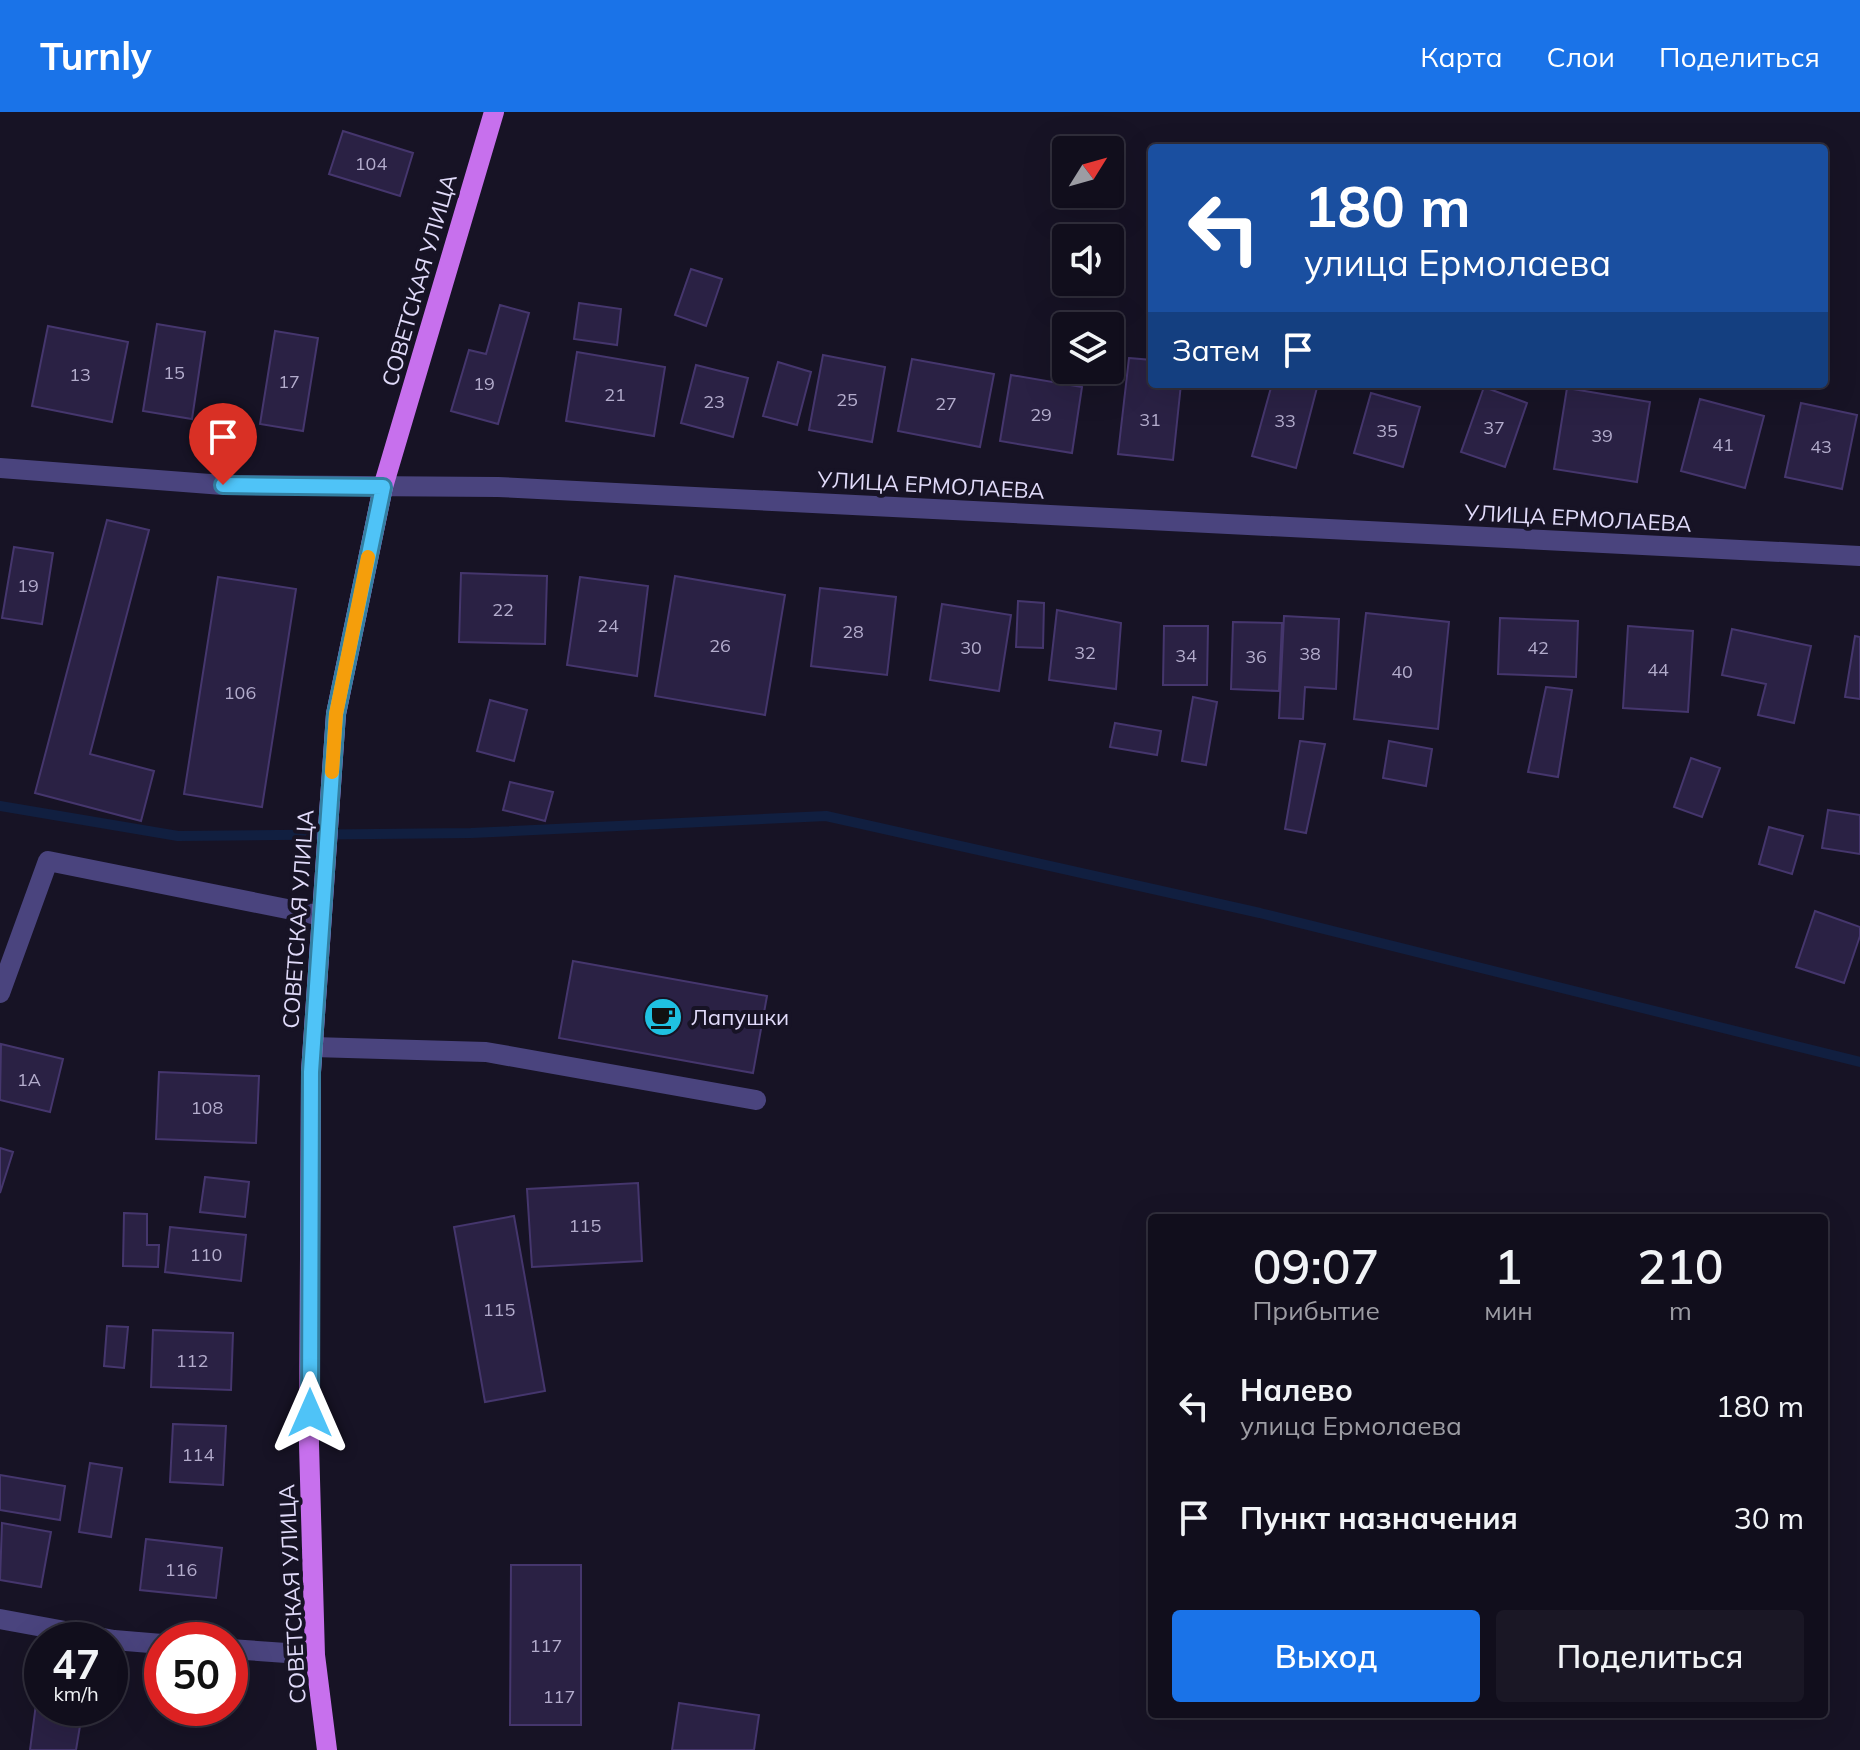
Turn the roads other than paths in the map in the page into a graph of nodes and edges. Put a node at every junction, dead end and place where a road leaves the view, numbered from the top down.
1 (494, 112) edge
2 (0, 468) edge
3 (383, 487) junction
4 (1860, 556) edge
5 (322, 916) junction
6 (0, 993) edge
7 (313, 1047) junction
8 (756, 1100) dead end
9 (0, 1619) edge
10 (144, 1642) edge
11 (248, 1650) edge
12 (315, 1655) junction
13 (327, 1750) edge

1 - 3 main road, СОВЕТСКАЯ УЛИЦА
2 - 3 street, УЛИЦА ЕРМОЛАЕВА
3 - 4 street, УЛИЦА ЕРМОЛАЕВА
3 - 5 main road, СОВЕТСКАЯ УЛИЦА
5 - 6 street
5 - 7 main road, СОВЕТСКАЯ УЛИЦА
7 - 8 street
7 - 12 main road, СОВЕТСКАЯ УЛИЦА
9 - 10 street
11 - 12 street
12 - 13 main road, СОВЕТСКАЯ УЛИЦА

